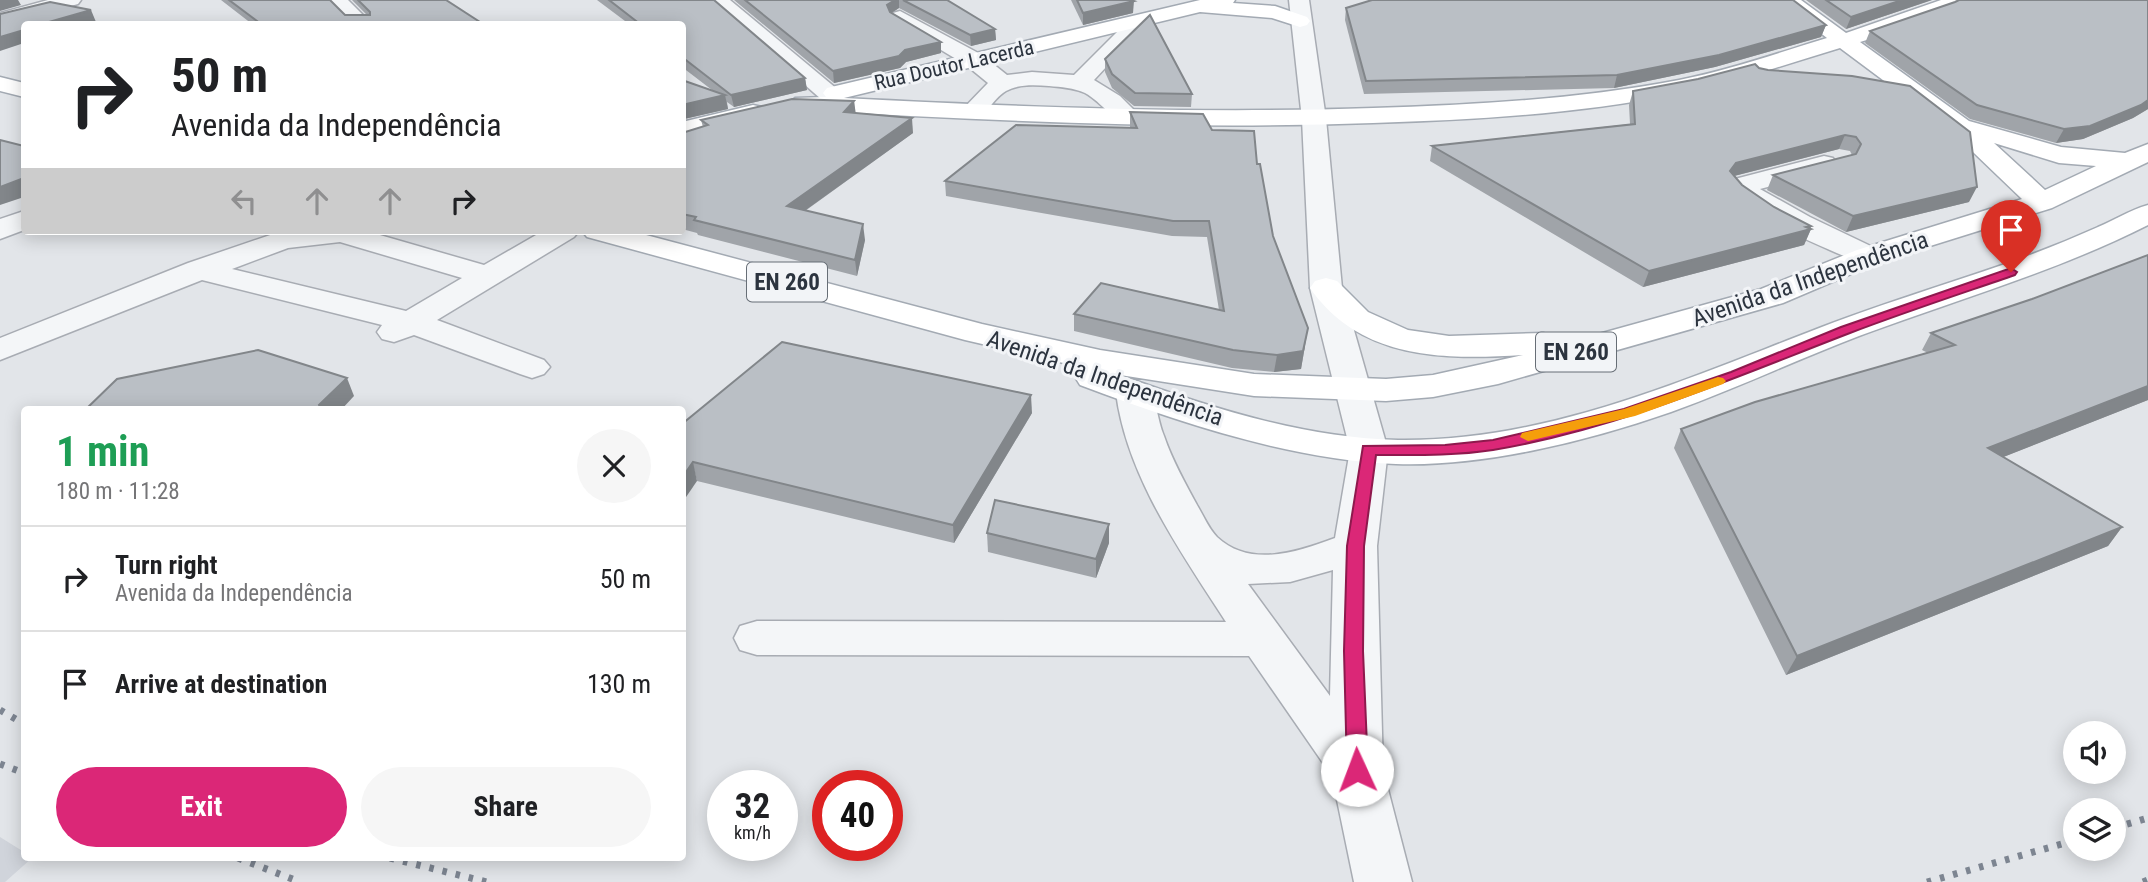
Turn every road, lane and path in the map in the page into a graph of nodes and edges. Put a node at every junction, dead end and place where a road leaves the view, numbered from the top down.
1 (71, 0) edge
2 (337, 0) edge
3 (718, 0) edge
4 (1129, 0) edge
5 (1225, 0) edge
6 (1788, 0) edge
7 (1800, 0) edge
8 (1958, 0) edge
9 (1200, 6) junction
10 (1837, 9) edge
11 (1299, 10) edge
12 (1862, 12) edge
13 (1930, 12) junction
14 (1168, 14) junction
15 (900, 17) edge
16 (0, 19) edge
17 (359, 21) edge
18 (1139, 21) junction
19 (1845, 40) junction
20 (974, 60) junction
21 (934, 69) junction
22 (1733, 72) junction
23 (1804, 76) edge
24 (1079, 83) junction
25 (1860, 83) edge
26 (0, 84) edge
27 (1003, 84) junction
28 (21, 89) edge
29 (1914, 92) junction
30 (829, 94) junction
31 (790, 103) junction
32 (963, 112) junction
33 (1130, 118) junction
34 (1314, 119) junction
35 (1959, 125) junction
36 (686, 129) edge
37 (2140, 157) edge
38 (1840, 160) edge
39 (2042, 202) junction
40 (2148, 214) edge
41 (21, 221) edge
42 (0, 230) edge
43 (324, 235) edge
44 (348, 235) edge
45 (557, 235) edge
46 (612, 235) edge
47 (1868, 257) junction
48 (199, 270) junction
49 (487, 276) junction
50 (1326, 288) junction
51 (1772, 296) junction
52 (411, 322) junction
53 (1846, 330) junction
54 (977, 333) junction
55 (1629, 335) junction
56 (380, 340) dead end
57 (0, 350) edge
58 (532, 367) dead end
59 (1352, 390) junction
60 (1133, 393) junction
61 (1369, 450) junction
62 (1200, 546) junction
63 (1356, 546) junction
64 (757, 638) dead end
65 (1261, 639) junction
66 (1357, 770) junction
67 (1383, 882) edge

1 - 16 street
2 - 17 street
3 - 30 street
4 - 14 street
5 - 9 main road, Rua Doutor Lacerda
6 - 19 main road
7 - 10 main road
8 - 13 main road
9 - 11 main road
9 - 14 main road, Rua Doutor Lacerda
11 - 34 street
12 - 13 main road
13 - 19 main road
14 - 18 main road, Rua Doutor Lacerda
15 - 20 street
18 - 20 main road, Rua Doutor Lacerda
18 - 24 street
19 - 22 main road
19 - 29 main road
20 - 21 main road, Rua Doutor Lacerda
20 - 27 street
21 - 30 main road, Rua Doutor Lacerda
21 - 32 main road
22 - 23 main road
22 - 34 main road
24 - 27 street
24 - 33 street
25 - 29 main road
26 - 28 main road
27 - 32 street
29 - 35 main road
30 - 31 main road, Rua Doutor Lacerda
31 - 32 main road
31 - 36 main road, Rua Doutor Lacerda
32 - 33 main road
33 - 34 main road
34 - 50 street
35 - 37 main road
35 - 39 main road
37 - 39 main road, Avenida da Independência / EN 260
38 - 47 street
39 - 47 main road, Avenida da Independência / EN 260
40 - 53 main road, Avenida da Independência / EN 260
41 - 42 street
43 - 48 street
44 - 49 street
45 - 49 street
46 - 54 main road, EN 260
47 - 51 main road, Avenida da Independência / EN 260
48 - 52 street
48 - 57 street
49 - 52 street
50 - 55 main road
50 - 59 street
51 - 53 main road
51 - 55 main road, Avenida da Independência / EN 260
52 - 56 street
52 - 58 street
53 - 61 main road, Avenida da Independência / EN 260
54 - 59 main road, Avenida da Independência / EN 260
54 - 60 main road, Avenida da Independência / EN 260
55 - 59 main road, Avenida da Independência / EN 260
59 - 61 street
60 - 61 main road, Avenida da Independência / EN 260
60 - 62 street
61 - 63 street
62 - 63 street
62 - 65 street
63 - 66 street
64 - 65 street
65 - 66 street
66 - 67 street

